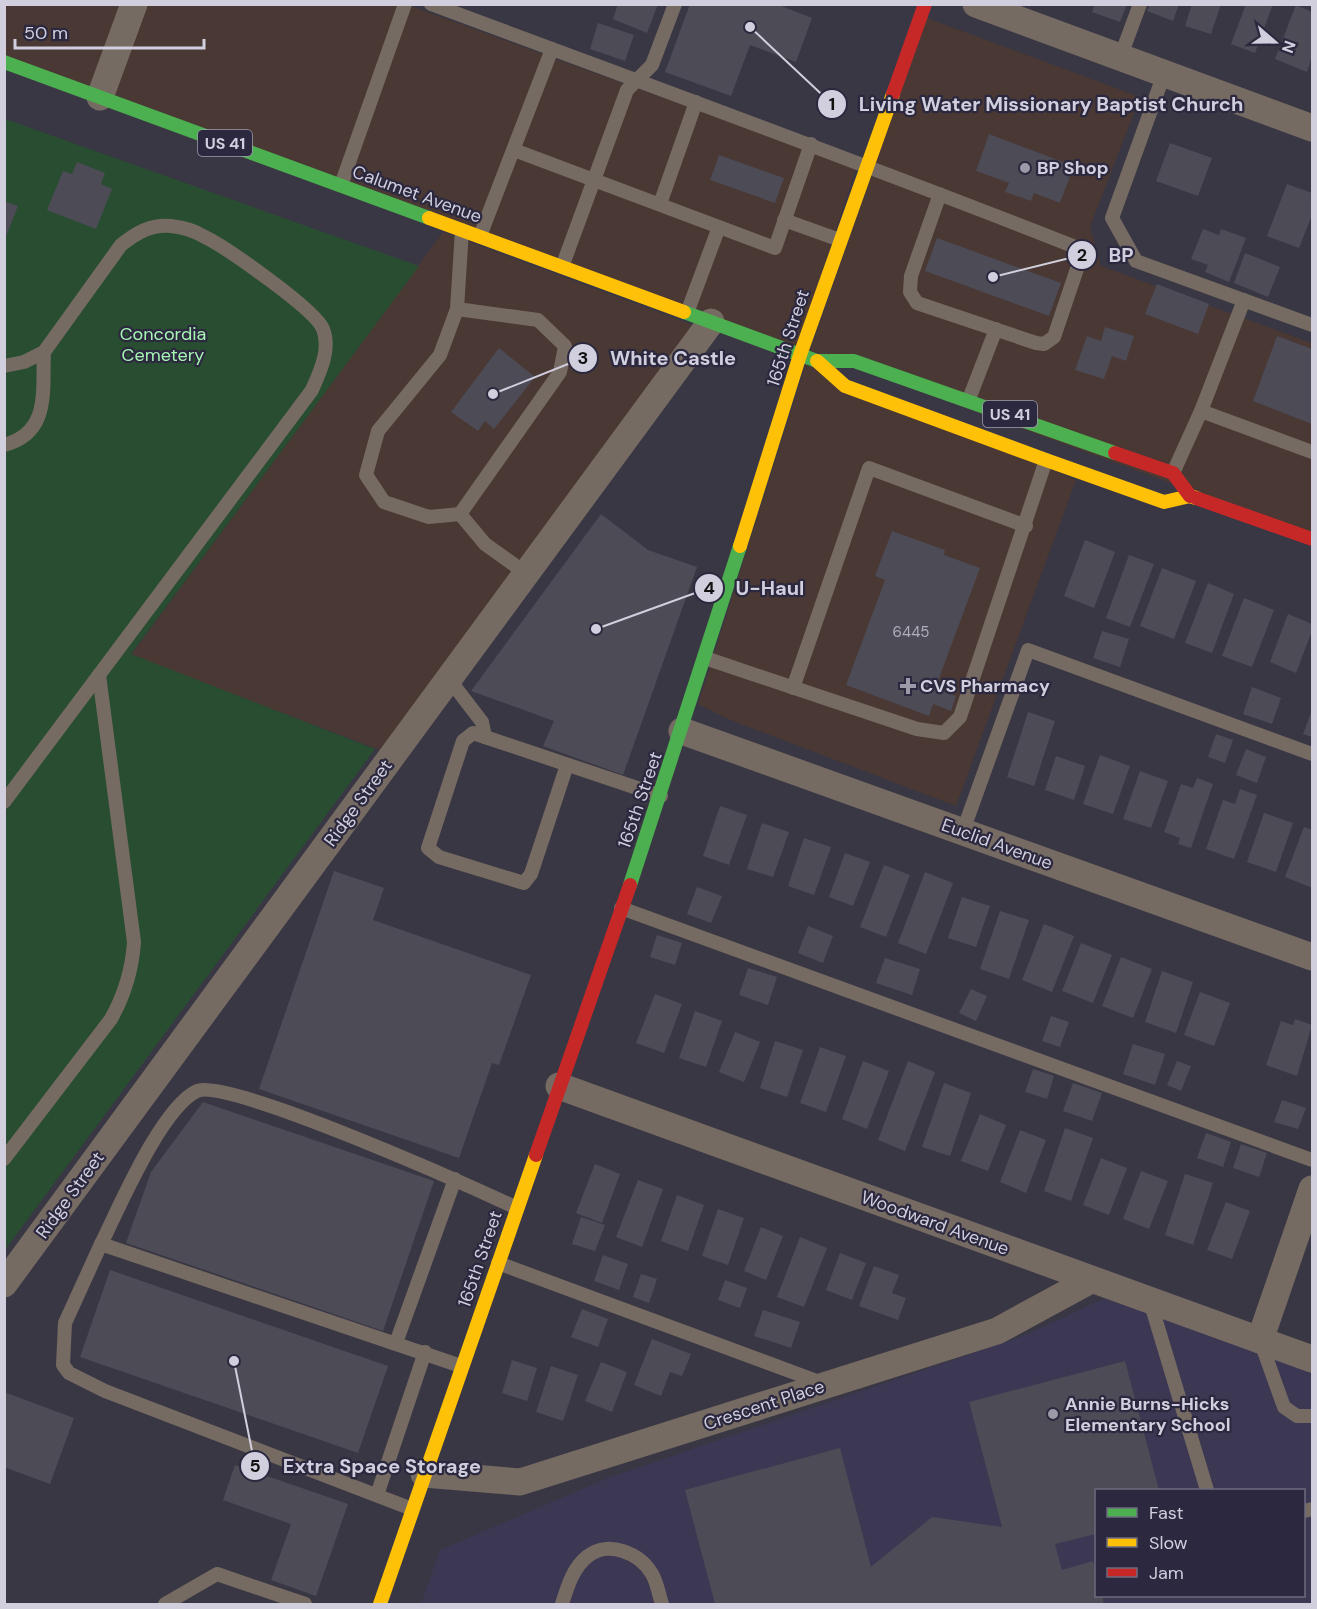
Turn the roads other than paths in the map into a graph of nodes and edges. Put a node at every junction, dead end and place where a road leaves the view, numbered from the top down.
1 (134, 4) edge
2 (405, 4) edge
3 (431, 4) edge
4 (675, 4) edge
5 (925, 4) edge
6 (976, 4) edge
7 (1140, 4) edge
8 (552, 49) junction
9 (1120, 58) junction
10 (4, 63) edge
11 (1164, 74) junction
12 (639, 81) junction
13 (100, 97) junction
14 (696, 102) junction
15 (1312, 128) edge
16 (811, 144) junction
17 (514, 150) junction
18 (866, 165) junction
19 (595, 179) junction
20 (341, 185) junction
21 (940, 194) junction
22 (660, 204) junction
23 (784, 220) junction
24 (719, 227) junction
25 (462, 230) junction
26 (480, 236) junction
27 (840, 240) junction
28 (562, 267) junction
29 (1244, 300) junction
30 (457, 309) junction
31 (699, 317) junction
32 (1312, 325) edge
33 (996, 329) junction
34 (44, 352) junction
35 (800, 355) junction
36 (817, 361) junction
37 (4, 366) edge
38 (969, 399) junction
39 (1201, 411) junction
40 (4, 445) edge
41 (1312, 452) edge
42 (1046, 460) junction
43 (1173, 472) junction
44 (1190, 496) junction
45 (460, 514) junction
46 (1026, 526) junction
47 (1312, 539) edge
48 (527, 574) junction
49 (705, 658) junction
50 (99, 675) junction
51 (449, 679) junction
52 (794, 687) junction
53 (682, 731) junction
54 (485, 737) junction
55 (1312, 754) edge
56 (567, 765) junction
57 (661, 796) junction
58 (4, 802) edge
59 (963, 831) junction
60 (621, 908) junction
61 (1312, 957) edge
62 (559, 1086) junction
63 (4, 1159) edge
64 (1312, 1160) edge
65 (454, 1179) junction
66 (1312, 1189) edge
67 (517, 1208) junction
68 (101, 1245) junction
69 (498, 1263) junction
70 (1091, 1280) junction
71 (4, 1284) edge
72 (1150, 1301) junction
73 (1260, 1340) junction
74 (396, 1343) junction
75 (425, 1352) junction
76 (1312, 1359) edge
77 (461, 1366) junction
78 (828, 1385) junction
79 (1312, 1416) edge
80 (424, 1474) junction
81 (1206, 1489) edge
82 (377, 1495) junction
83 (412, 1509) junction
84 (165, 1605) edge
85 (305, 1605) edge
86 (380, 1605) edge
87 (562, 1605) edge
88 (662, 1605) edge

1 - 13 street
2 - 20 lane
3 - 8 lane
4 - 12 lane
5 - 18 main road, 165th Street
6 - 9 street
7 - 9 lane
8 - 12 lane
8 - 17 lane
9 - 11 street
10 - 13 main road, Calumet Avenue / US 41
11 - 15 street
11 - 29 lane
12 - 14 lane
12 - 19 lane
13 - 20 main road, Calumet Avenue / US 41
14 - 16 lane
14 - 22 lane
16 - 18 lane
16 - 23 lane
17 - 19 lane
17 - 26 lane
18 - 21 lane
18 - 27 main road, 165th Street
19 - 22 lane
19 - 28 lane
20 - 25 main road, Calumet Avenue / US 41
21 - 33 lane
21 - 33 lane
22 - 24 lane
23 - 24 lane
23 - 27 lane
24 - 31 lane
25 - 26 main road, Calumet Avenue / US 41
25 - 30 lane
26 - 28 main road, Calumet Avenue / US 41
27 - 35 main road, 165th Street
28 - 31 main road, Calumet Avenue / US 41
29 - 32 lane
29 - 39 lane
30 - 45 lane
30 - 45 lane
31 - 35 main road, Calumet Avenue / US 41
31 - 48 street, Ridge Street
33 - 38 lane
34 - 37 lane
34 - 40 lane
34 - 50 lane
35 - 36 main road, Calumet Avenue / US 41
35 - 49 main road, 165th Street
36 - 38 main road, Calumet Avenue / US 41
36 - 42 main road, Calumet Avenue / US 41
38 - 43 main road, Calumet Avenue / US 41
39 - 41 lane
39 - 43 lane
42 - 44 main road, Calumet Avenue / US 41
42 - 46 lane
43 - 44 main road
44 - 47 main road, Calumet Avenue / US 41
45 - 48 lane
46 - 52 lane
46 - 52 lane
48 - 51 street, Ridge Street
49 - 52 lane
49 - 53 main road, 165th Street
50 - 58 lane
50 - 63 lane
51 - 54 lane
51 - 71 street, Ridge Street
53 - 57 main road, 165th Street
53 - 59 street, Euclid Avenue
54 - 56 lane
54 - 56 lane
55 - 59 lane
56 - 57 lane
57 - 60 main road, 165th Street
59 - 61 street, Euclid Avenue
60 - 62 main road, 165th Street
60 - 64 lane
62 - 67 main road, 165th Street
62 - 70 street, Woodward Avenue
65 - 67 lane
65 - 68 lane
65 - 74 lane
66 - 73 street
67 - 69 main road, 165th Street
68 - 74 lane
68 - 82 lane
69 - 77 main road, 165th Street
69 - 78 lane
70 - 72 street, Woodward Avenue
70 - 78 street, Crescent Place
72 - 73 street, Woodward Avenue
72 - 81 lane
73 - 76 street, Woodward Avenue
73 - 79 lane
74 - 75 lane
75 - 77 lane
75 - 82 lane
77 - 80 main road, 165th Street
78 - 80 street, Crescent Place
80 - 83 main road, 165th Street
82 - 83 lane
83 - 86 main road, 165th Street
84 - 85 lane
87 - 88 lane

